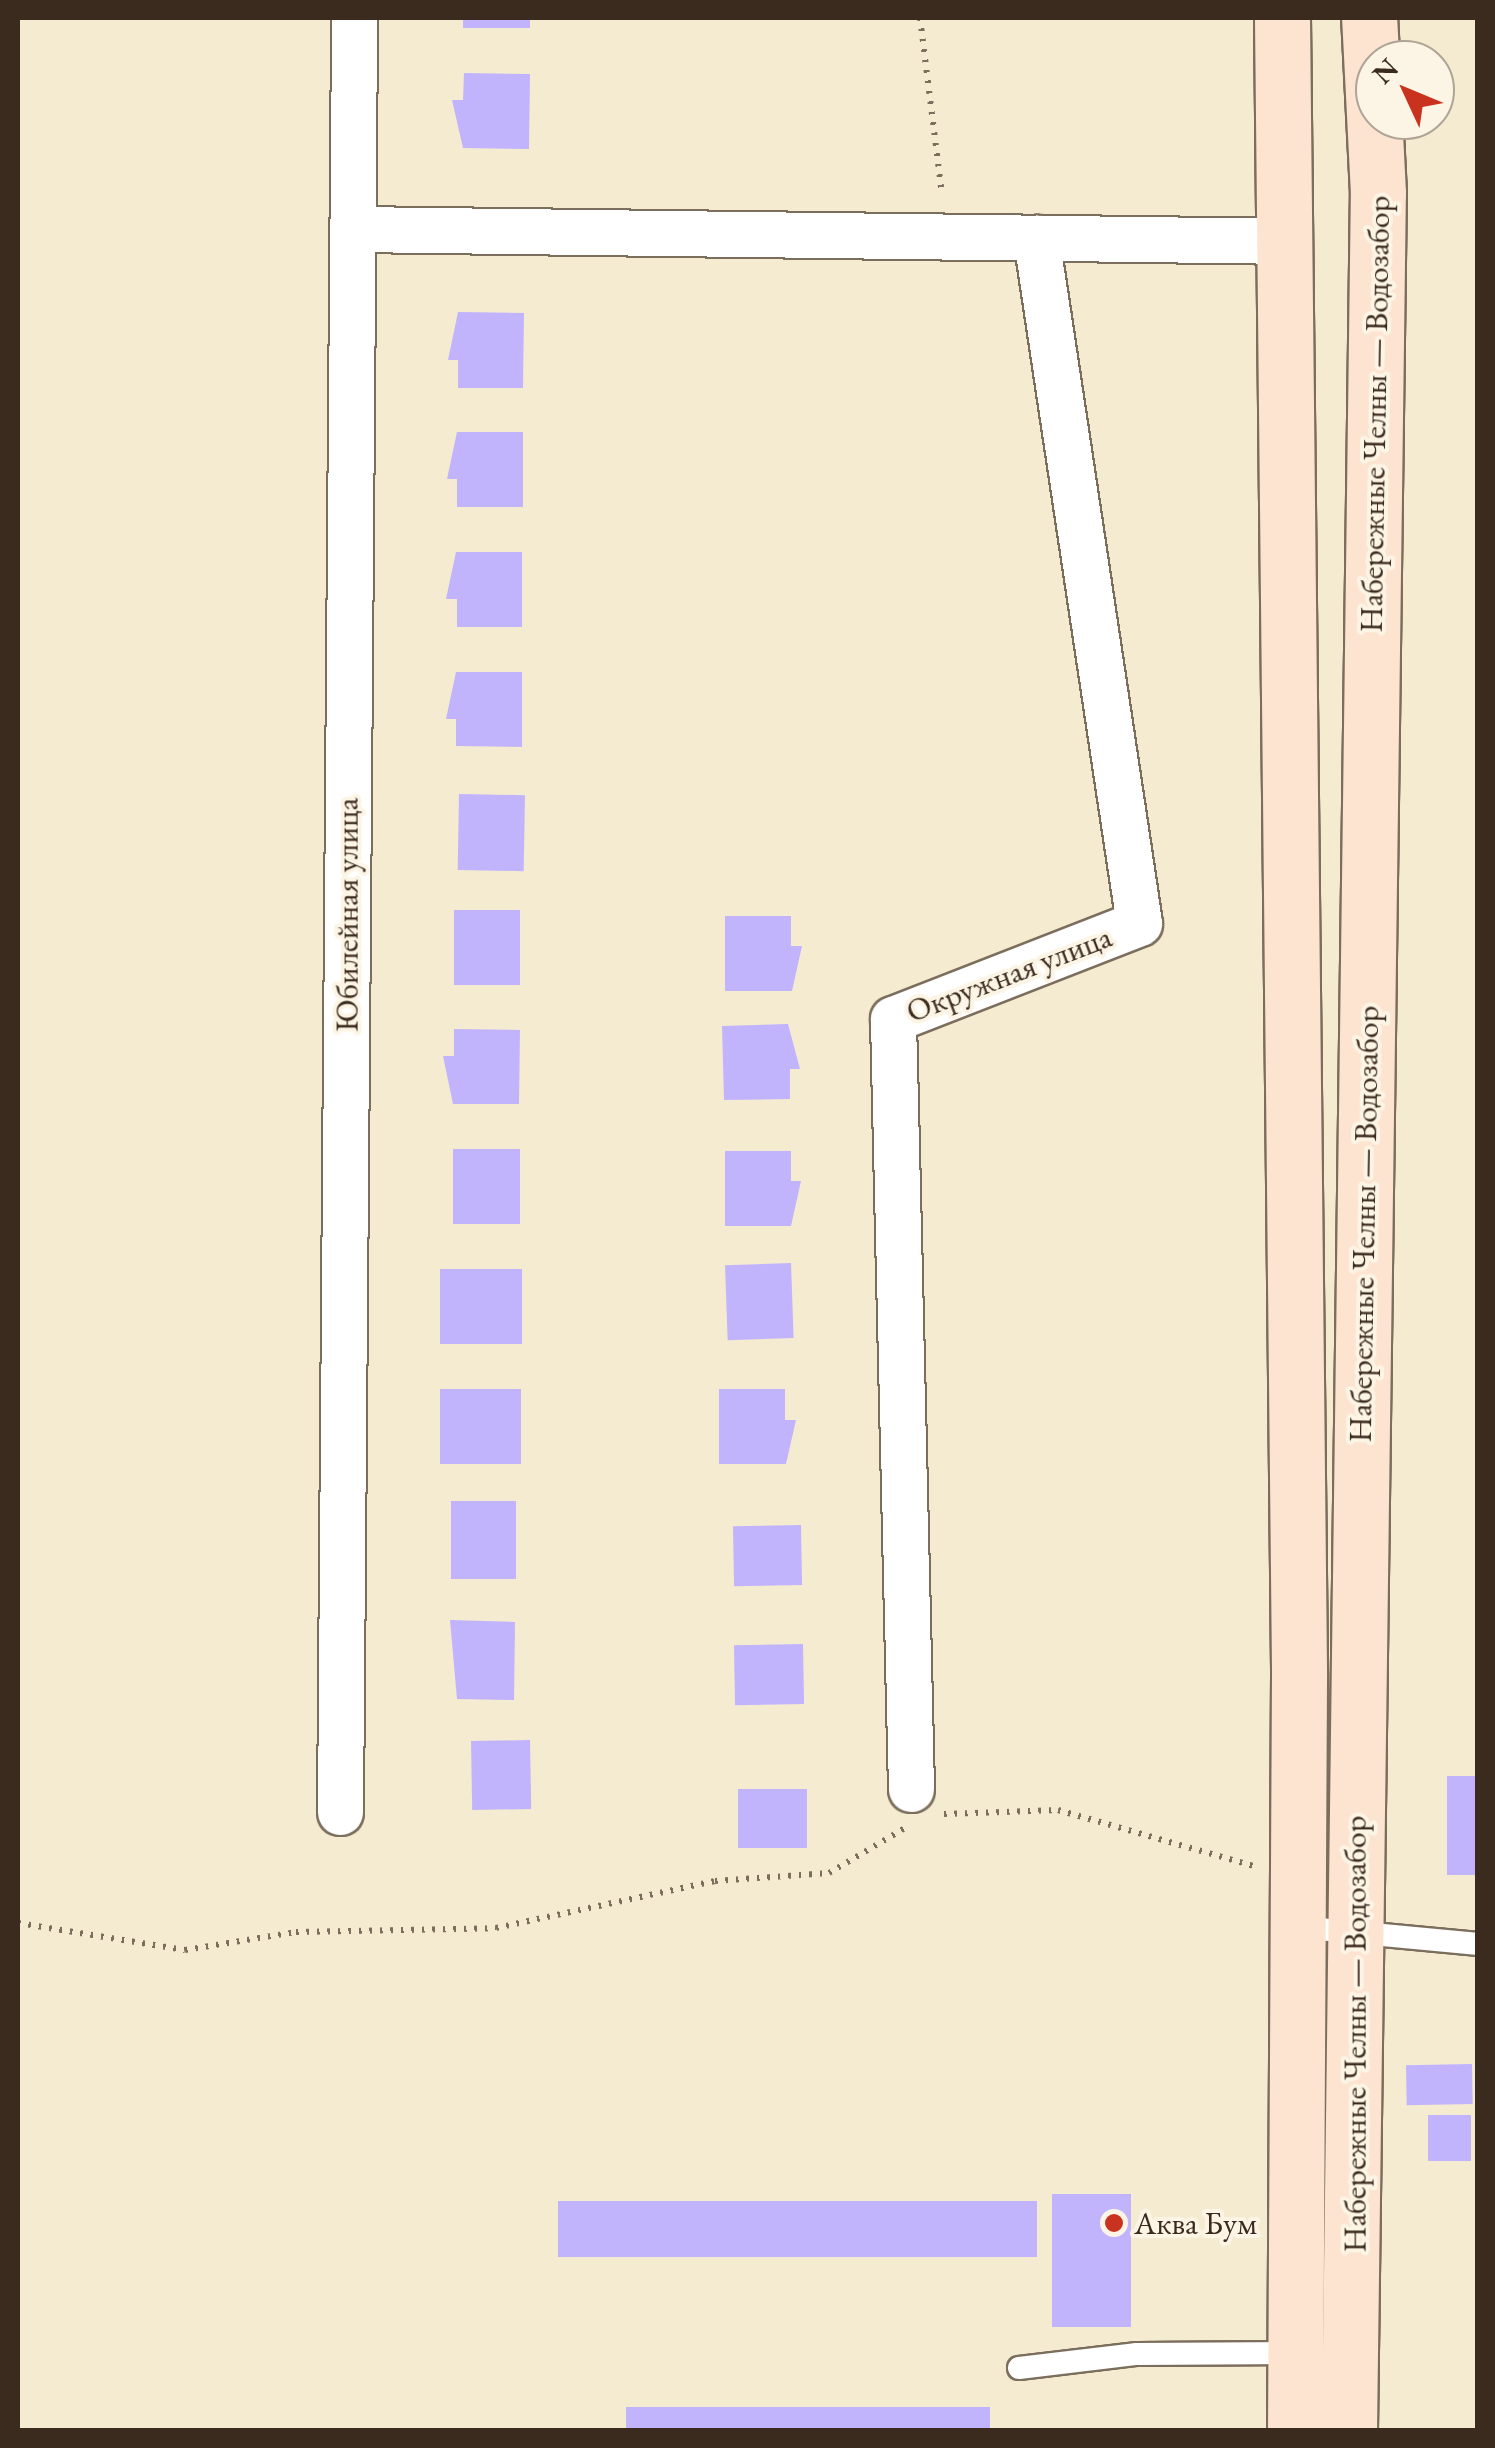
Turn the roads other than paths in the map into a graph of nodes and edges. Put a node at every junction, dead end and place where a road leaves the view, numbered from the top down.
1 (354, 18) edge
2 (1282, 18) edge
3 (1369, 18) edge
4 (353, 229) junction
5 (1036, 238) junction
6 (1289, 241) junction
7 (910, 1789) dead end
8 (340, 1812) dead end
9 (1298, 1904) junction
10 (1361, 1929) junction
11 (1478, 1944) edge
12 (1298, 2353) junction
13 (1019, 2368) dead end
14 (1295, 2430) edge
15 (1349, 2430) edge

1 - 4 street, Юбилейная улица
2 - 6 main road, Набережные Челны — Водозабор
3 - 10 main road, Набережные Челны — Водозабор
4 - 5 street
4 - 8 street, Юбилейная улица
5 - 6 street
5 - 7 street, Окружная улица
6 - 9 main road, Набережные Челны — Водозабор
9 - 10 lane
9 - 12 main road, Набережные Челны — Водозабор
10 - 11 lane
10 - 15 main road, Набережные Челны — Водозабор
12 - 13 lane
12 - 14 main road, Набережные Челны — Водозабор

